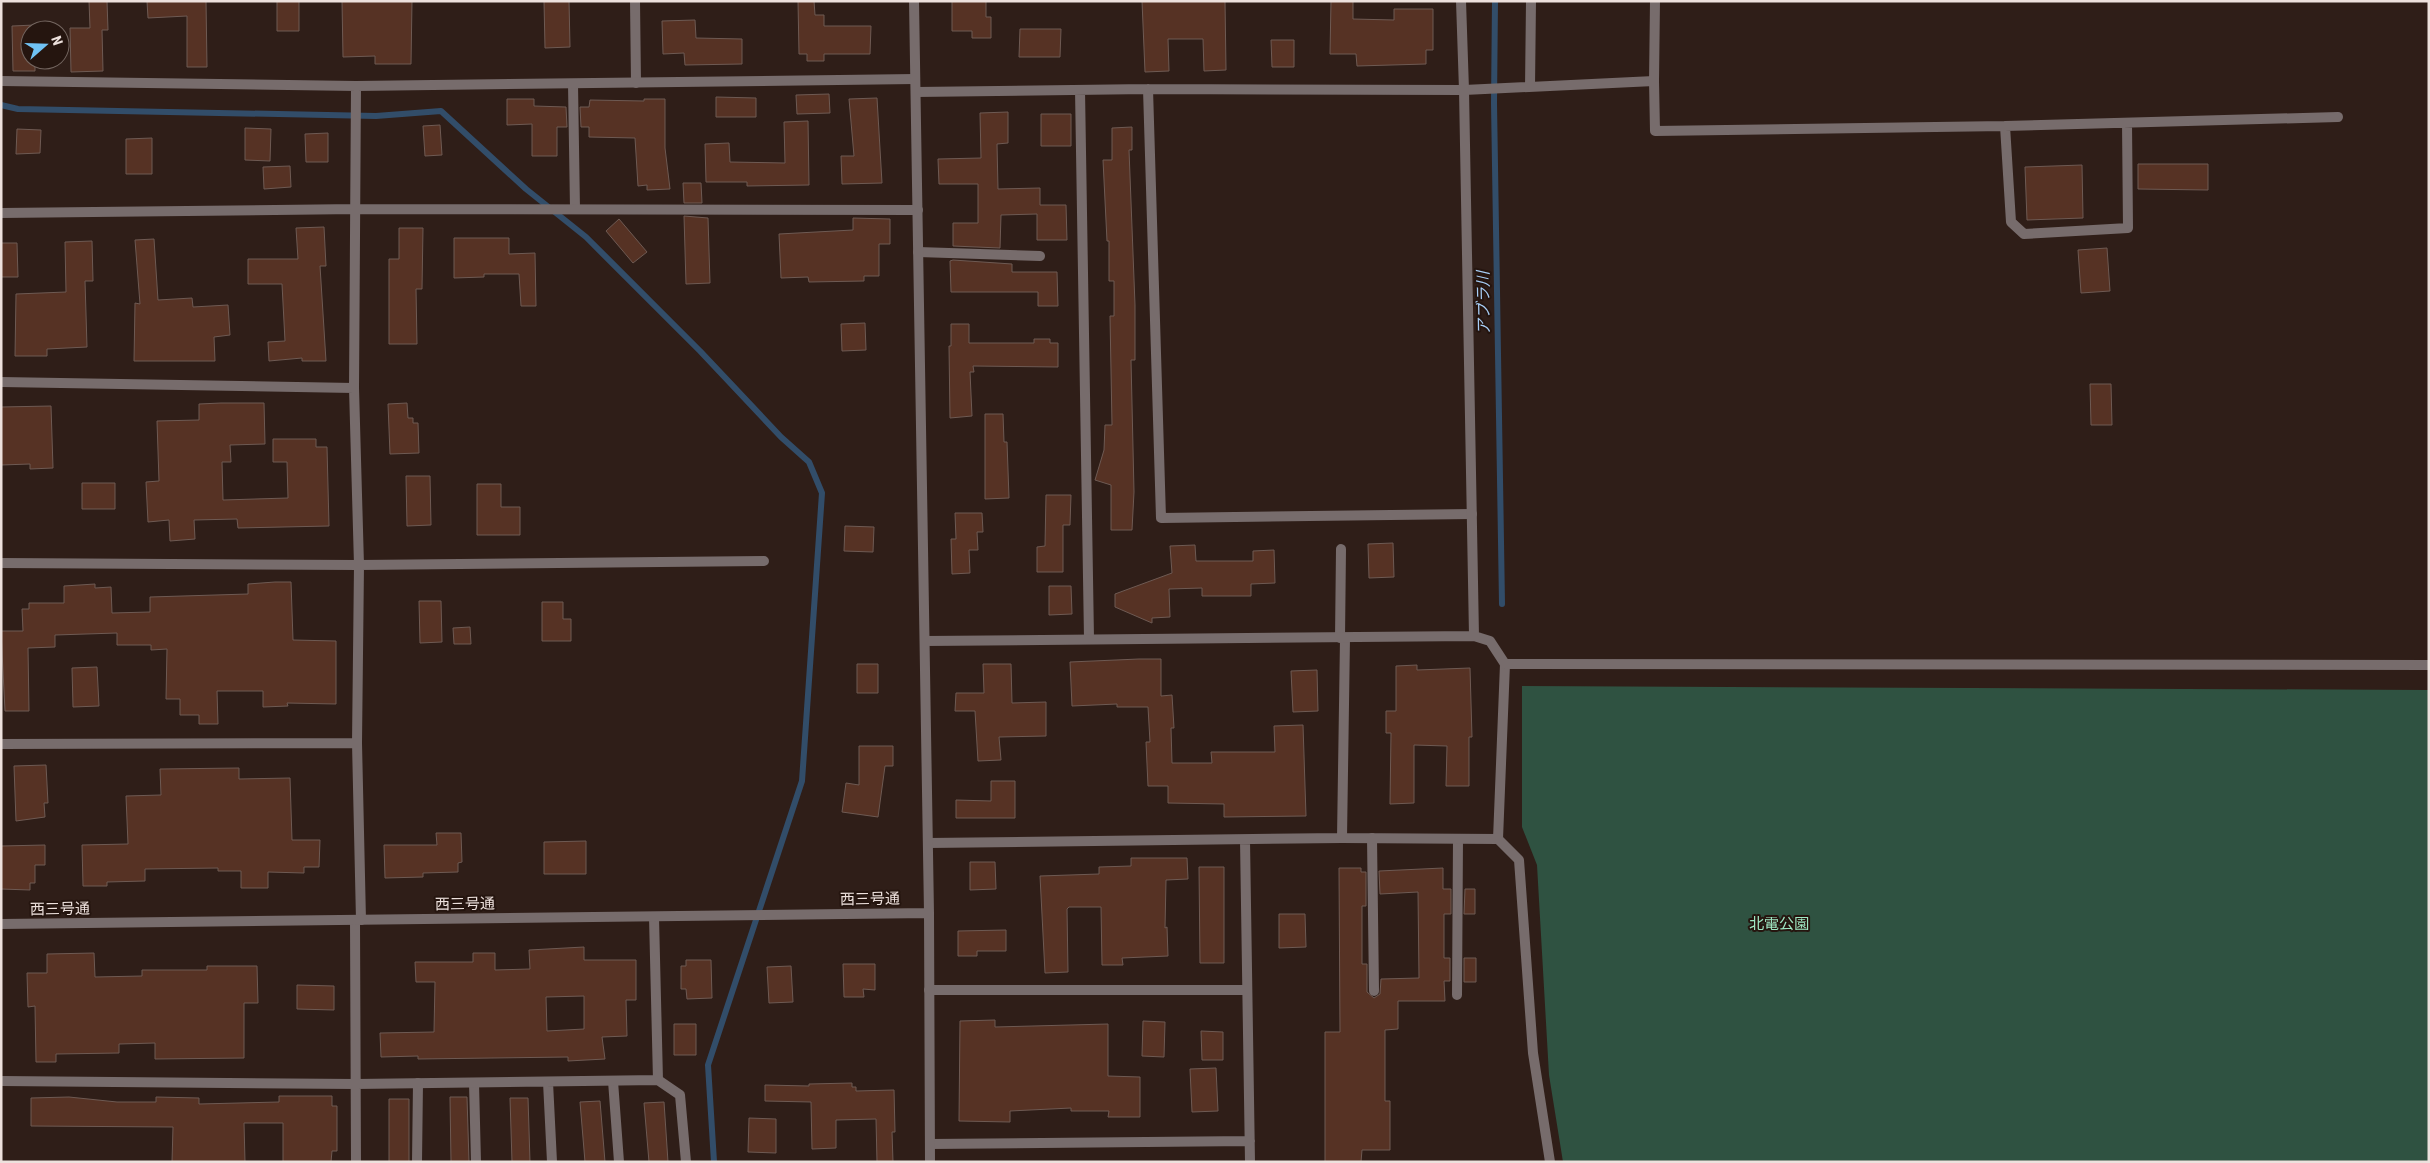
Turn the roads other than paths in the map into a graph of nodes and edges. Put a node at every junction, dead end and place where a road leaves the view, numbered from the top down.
1 (636, 1) edge
2 (914, 1) edge
3 (1461, 1) edge
4 (1531, 1) edge
5 (1654, 1) edge
6 (915, 80) junction
7 (1, 81) edge
8 (1654, 81) junction
9 (636, 83) junction
10 (573, 84) junction
11 (356, 86) junction
12 (1530, 87) junction
13 (1148, 89) junction
14 (1080, 90) junction
15 (1464, 90) junction
16 (916, 92) junction
17 (2338, 117) dead end
18 (2127, 123) junction
19 (2005, 126) junction
20 (357, 209) junction
21 (575, 209) junction
22 (918, 210) junction
23 (1, 213) edge
24 (918, 252) junction
25 (1040, 256) dead end
26 (1, 382) edge
27 (354, 388) junction
28 (1472, 514) junction
29 (1341, 549) dead end
30 (764, 561) dead end
31 (1, 563) edge
32 (360, 565) junction
33 (1474, 636) junction
34 (1089, 638) junction
35 (1343, 638) junction
36 (925, 641) junction
37 (1505, 664) junction
38 (2429, 665) edge
39 (357, 743) junction
40 (1, 744) edge
41 (1342, 838) junction
42 (1372, 838) junction
43 (1458, 838) junction
44 (1498, 839) junction
45 (1245, 840) junction
46 (928, 843) junction
47 (929, 913) junction
48 (654, 917) junction
49 (358, 920) junction
50 (1, 924) edge
51 (929, 990) junction
52 (1247, 990) junction
53 (1374, 991) dead end
54 (1457, 995) dead end
55 (658, 1080) junction
56 (1, 1081) edge
57 (612, 1081) junction
58 (548, 1082) junction
59 (418, 1083) junction
60 (474, 1083) junction
61 (356, 1084) junction
62 (1250, 1141) junction
63 (930, 1144) junction
64 (356, 1162) edge
65 (417, 1162) edge
66 (476, 1162) edge
67 (552, 1162) edge
68 (619, 1162) edge
69 (686, 1162) edge
70 (930, 1162) edge
71 (1250, 1162) edge
72 (1550, 1162) edge

1 - 9 street
2 - 6 street
3 - 15 street
4 - 12 street
5 - 8 street
6 - 9 street
6 - 16 street
7 - 11 street
8 - 12 street
8 - 19 street
9 - 10 street
10 - 11 street
10 - 21 street
11 - 20 street
12 - 15 street
13 - 14 street
13 - 15 street
13 - 28 street
14 - 16 street
14 - 34 street
15 - 28 street
16 - 22 street
17 - 18 street
18 - 19 street
18 - 19 street
20 - 21 street
20 - 23 street
20 - 27 street
21 - 22 street
22 - 24 street
24 - 25 street
24 - 36 street
26 - 27 street
27 - 32 street
28 - 33 street
29 - 35 street
30 - 32 street
31 - 32 street
32 - 39 street
33 - 35 street
33 - 37 street
34 - 35 street
34 - 36 street
35 - 41 street
36 - 46 street
37 - 38 street
37 - 44 street
39 - 40 street
39 - 49 street
41 - 42 street
41 - 45 street
42 - 43 street
42 - 53 street
43 - 44 street
43 - 54 street
44 - 72 street
45 - 46 street
45 - 52 street
46 - 47 street
47 - 48 street, 西三号通
47 - 51 street
48 - 49 street, 西三号通
48 - 55 street
49 - 50 street, 西三号通
49 - 61 street
51 - 52 street
51 - 63 street
52 - 62 street
55 - 57 street
55 - 69 street
56 - 61 street
57 - 58 street
57 - 68 street
58 - 60 street
58 - 67 street
59 - 60 street
59 - 61 street
59 - 65 street
60 - 66 street
61 - 64 street
62 - 63 street
62 - 71 street
63 - 70 street

